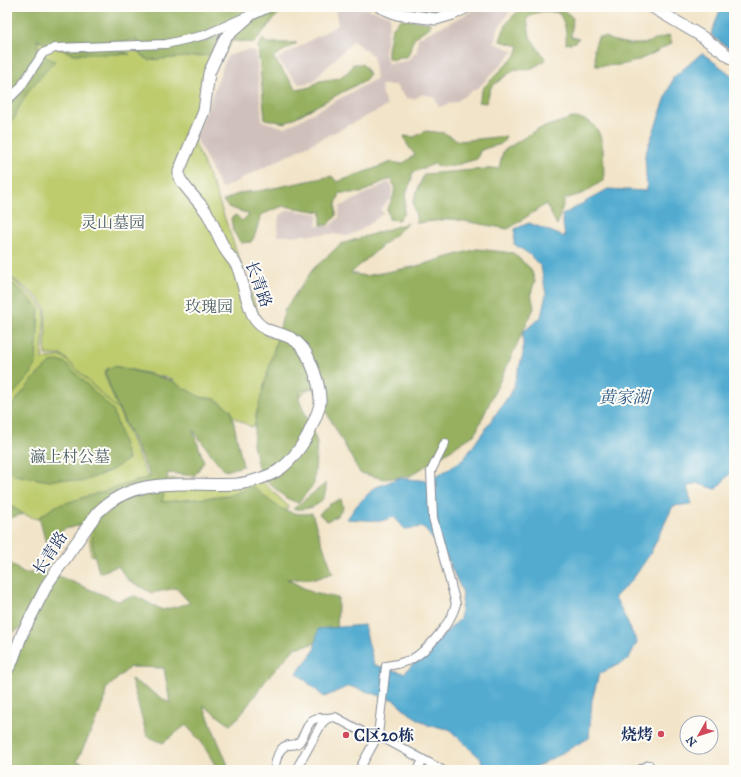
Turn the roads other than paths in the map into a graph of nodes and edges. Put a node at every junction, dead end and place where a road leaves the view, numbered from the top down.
1 (267, 7) edge
2 (380, 7) edge
3 (467, 7) edge
4 (652, 7) edge
5 (252, 14) junction
6 (734, 60) edge
7 (7, 95) edge
8 (445, 443) dead end
9 (7, 670) edge
10 (328, 718) junction
11 (378, 735) junction
12 (423, 760) junction
13 (649, 765) dead end
14 (274, 770) edge
15 (296, 770) edge
16 (359, 770) edge
17 (418, 770) edge
18 (442, 770) edge
19 (639, 770) edge

1 - 5 street
2 - 3 street
4 - 6 street
5 - 7 street
5 - 9 street, 长青路
8 - 11 street
10 - 11 street
10 - 14 street
10 - 15 street
11 - 12 street
11 - 16 street
12 - 17 street
12 - 18 street
13 - 19 street

